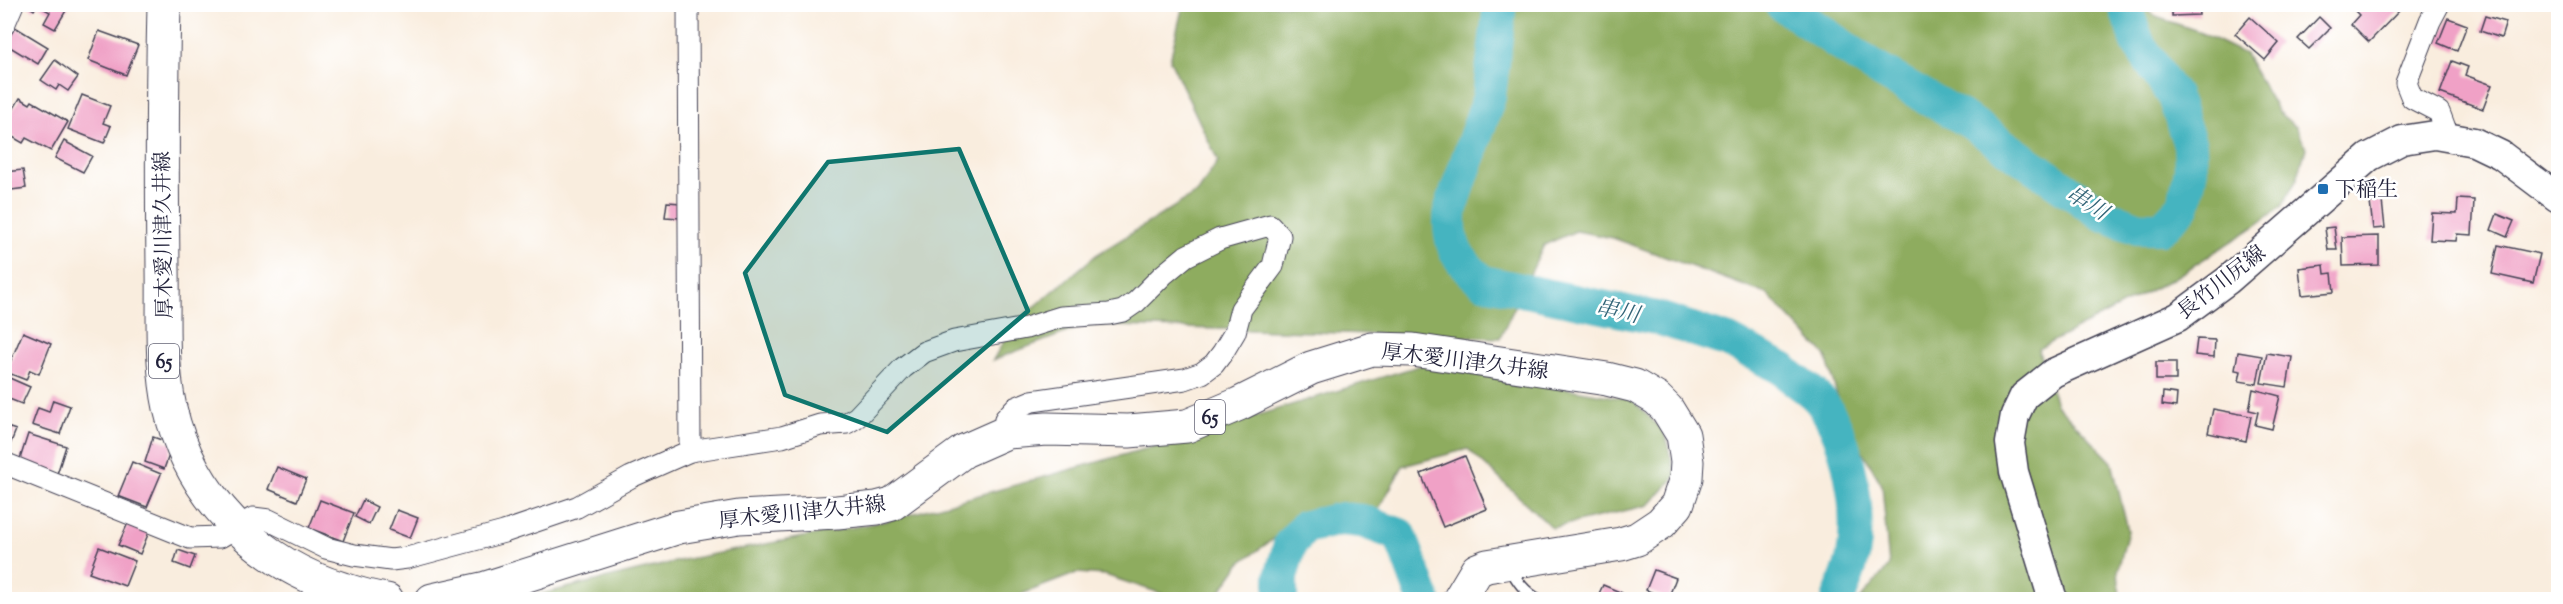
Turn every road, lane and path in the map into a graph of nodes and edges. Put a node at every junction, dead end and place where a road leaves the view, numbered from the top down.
1 (13, 4) edge
2 (164, 4) edge
3 (688, 4) edge
4 (2439, 4) edge
5 (4, 25) edge
6 (2448, 136) junction
7 (2559, 198) edge
8 (1007, 432) junction
9 (690, 451) junction
10 (4, 463) edge
11 (237, 528) junction
12 (1506, 561) junction
13 (1464, 590) edge
14 (387, 600) edge
15 (432, 600) edge
16 (1540, 600) edge
17 (2053, 600) edge

1 - 5 street
2 - 11 main road, 厚木愛川津久井線 / 65
3 - 9 street
4 - 6 street
6 - 7 main road, 長竹川尻線
6 - 17 main road, 長竹川尻線
8 - 9 street
8 - 12 main road, 厚木愛川津久井線 / 65
8 - 15 main road, 厚木愛川津久井線 / 65
9 - 11 street
10 - 11 street
11 - 14 main road, 厚木愛川津久井線 / 65
12 - 13 main road, 厚木愛川津久井線 / 65
12 - 16 lane

